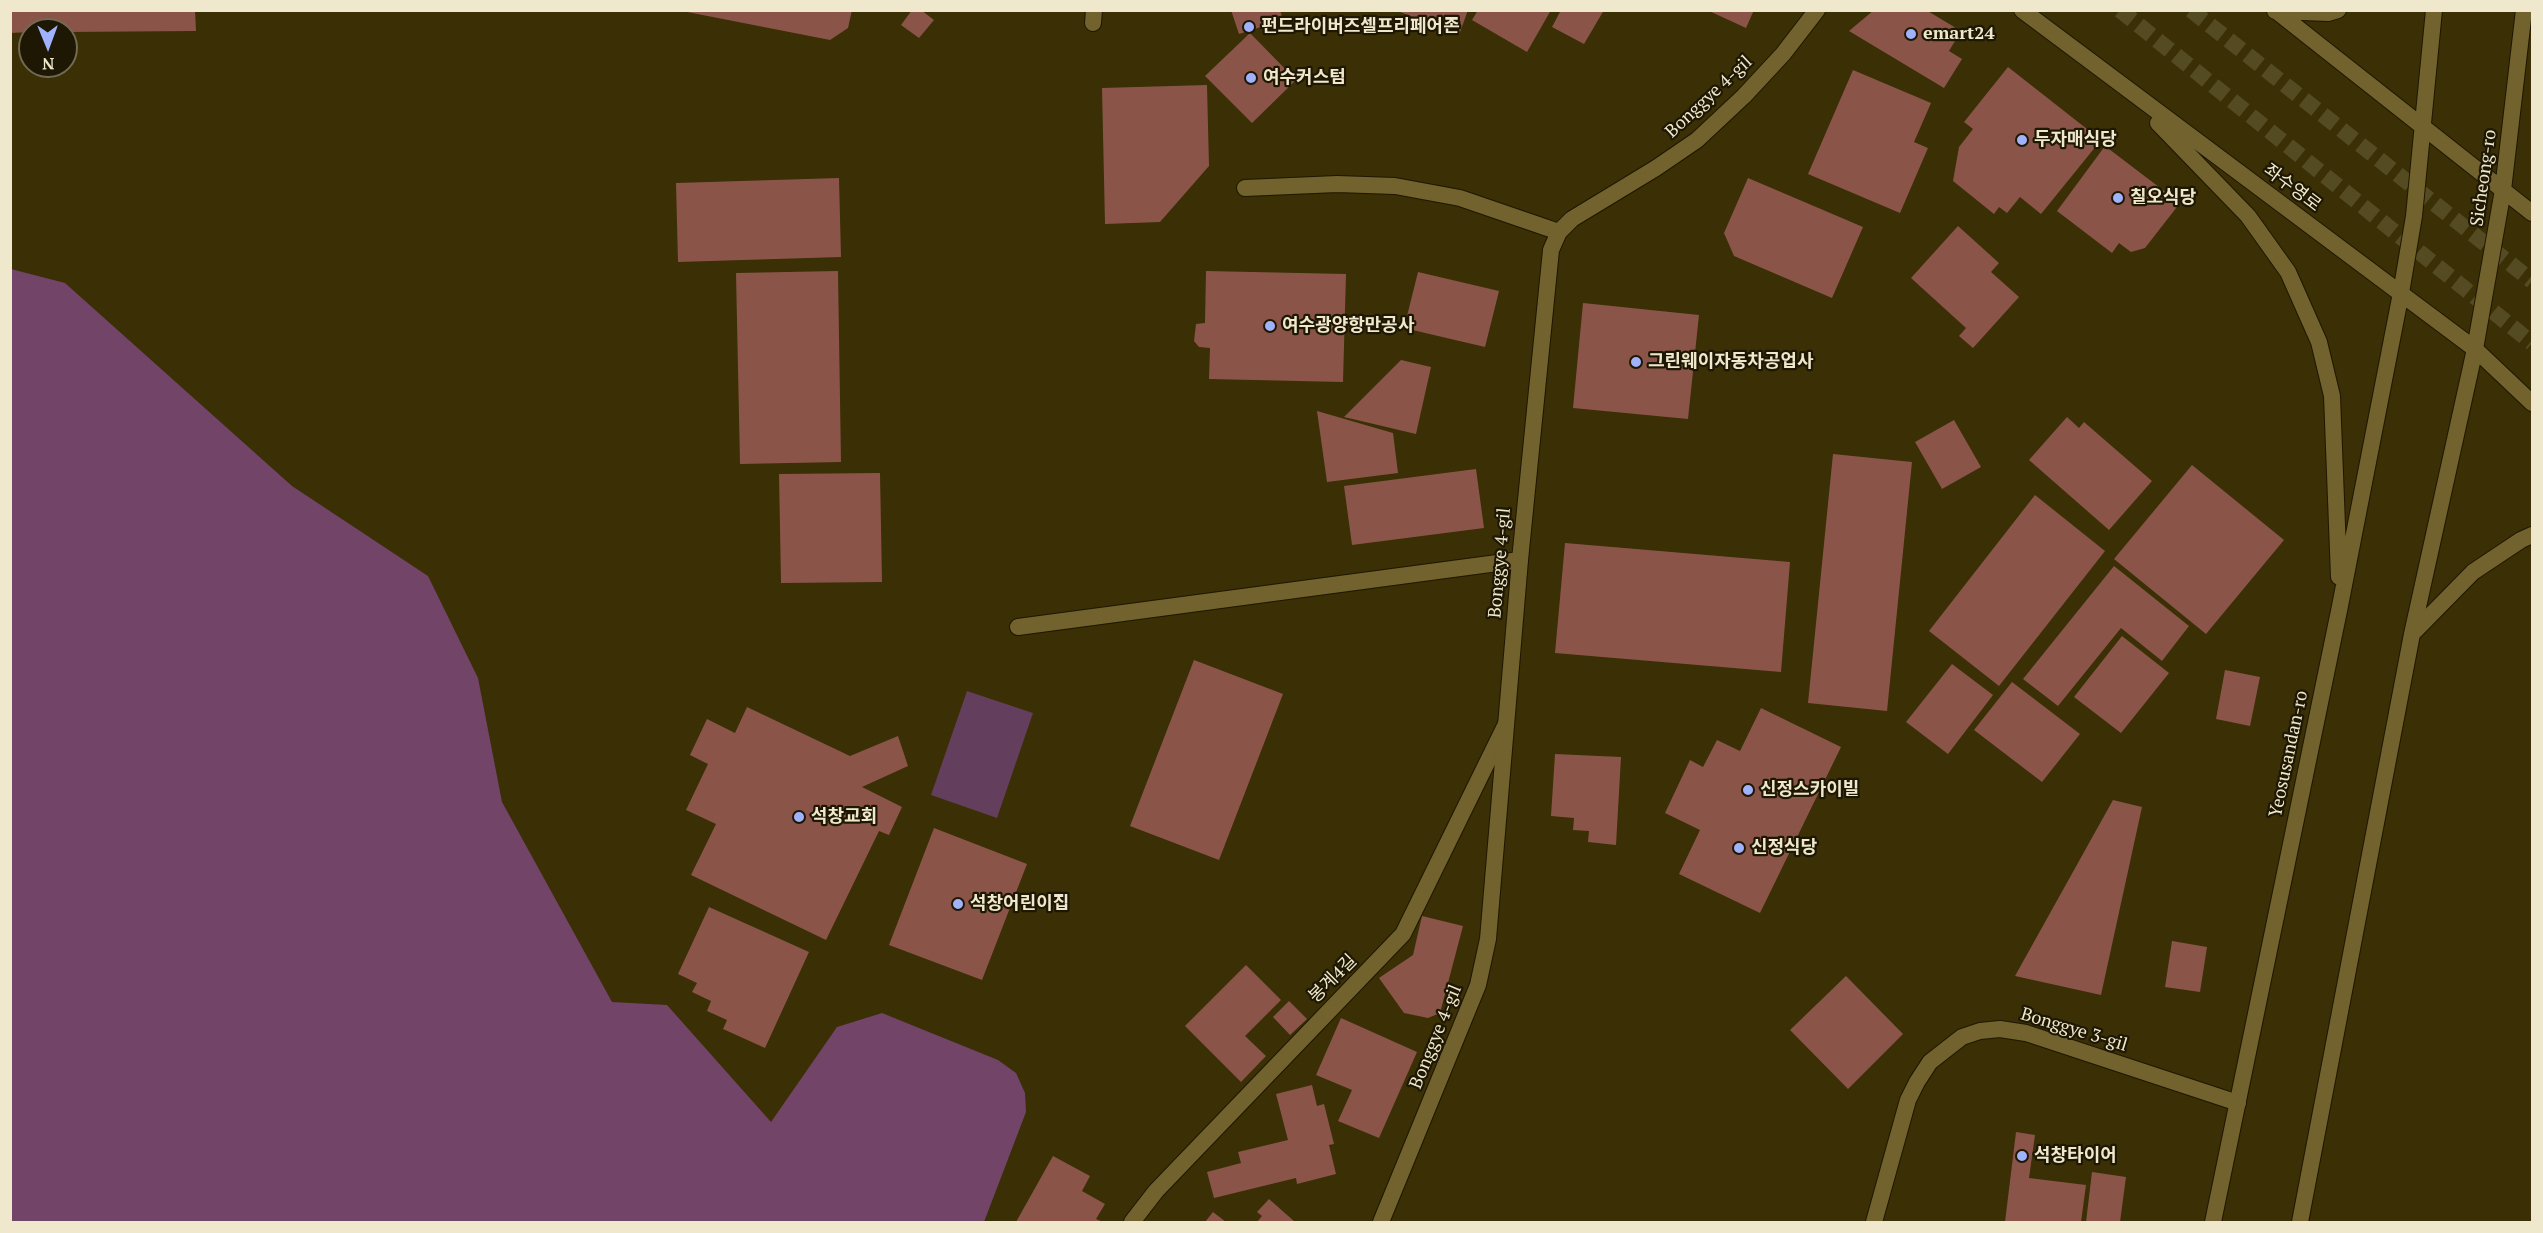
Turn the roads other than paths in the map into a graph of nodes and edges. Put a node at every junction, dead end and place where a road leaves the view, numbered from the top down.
1 (1817, 10) edge
2 (2022, 10) edge
3 (2338, 10) edge
4 (2433, 10) edge
5 (2524, 10) edge
6 (2275, 11) edge
7 (2118, 82) junction
8 (2421, 125) junction
9 (1245, 188) dead end
10 (2503, 190) junction
11 (2532, 213) edge
12 (1559, 232) junction
13 (2401, 293) junction
14 (2475, 349) junction
15 (2532, 403) edge
16 (2532, 535) edge
17 (1520, 560) junction
18 (2340, 606) junction
19 (1018, 627) dead end
20 (2412, 634) junction
21 (1506, 724) junction
22 (2238, 1103) junction
23 (1132, 1222) edge
24 (1381, 1222) edge
25 (1874, 1222) edge
26 (2213, 1222) edge
27 (2300, 1222) edge

1 - 12 street, Bonggye 4-gil
2 - 7 street, 좌수영로
3 - 6 street
4 - 8 street
5 - 10 street, Sicheong-ro
6 - 8 street
7 - 13 street, 좌수영로
7 - 18 street
8 - 10 street
8 - 13 street
9 - 12 street
10 - 11 street
10 - 14 street, Sicheong-ro
12 - 17 street, Bonggye 4-gil
13 - 14 street, 좌수영로
13 - 18 street, Yeosusandan-ro
14 - 15 street, 좌수영로
14 - 20 street
16 - 20 street
17 - 19 street
17 - 21 street, Bonggye 4-gil
18 - 22 street, Yeosusandan-ro
20 - 27 street
21 - 23 street, 봉계4길
21 - 24 street, Bonggye 4-gil
22 - 25 street, Bonggye 3-gil
22 - 26 street, Yeosusandan-ro

